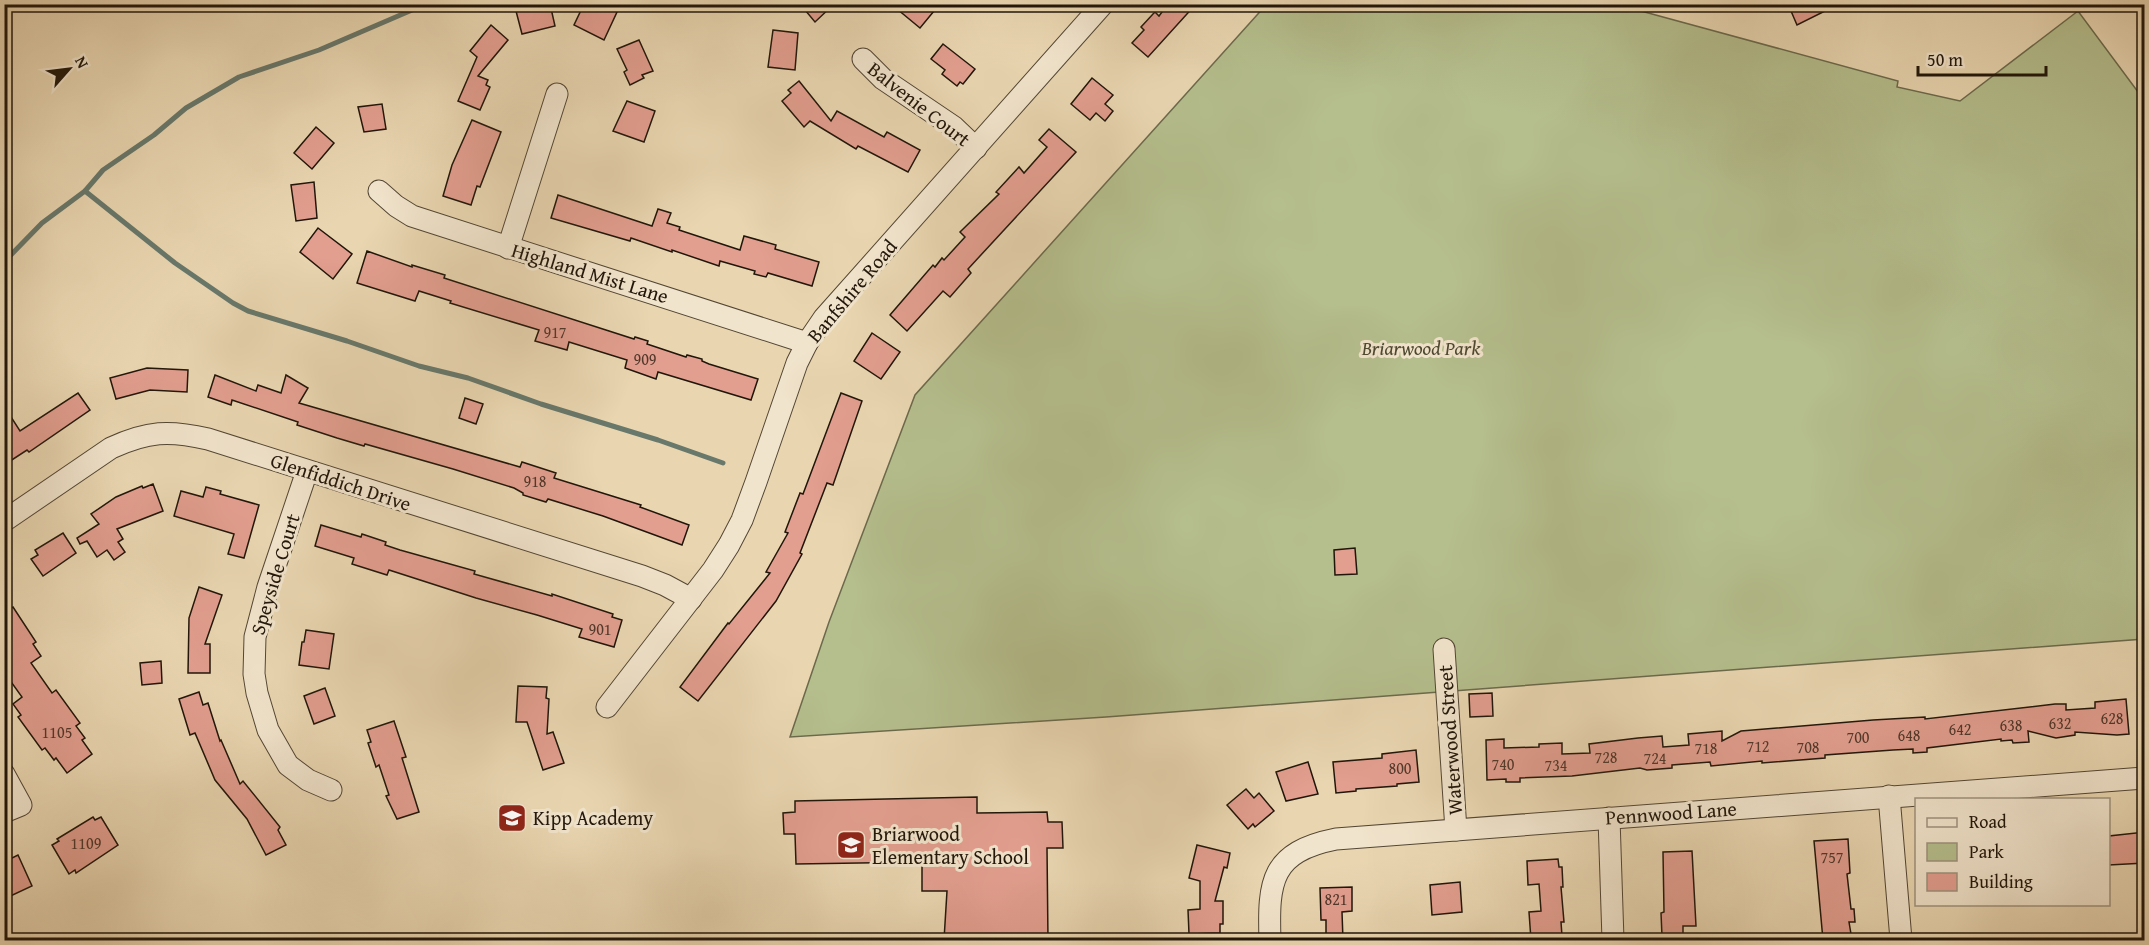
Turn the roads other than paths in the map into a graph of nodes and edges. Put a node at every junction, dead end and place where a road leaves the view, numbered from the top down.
1 (1103, 4) edge
2 (862, 59) dead end
3 (557, 94) dead end
4 (976, 148) junction
5 (379, 192) dead end
6 (508, 248) junction
7 (807, 343) junction
8 (307, 471) junction
9 (4, 521) edge
10 (691, 599) junction
11 (1444, 649) dead end
12 (607, 707) dead end
13 (4, 774) edge
14 (2145, 778) edge
15 (331, 790) dead end
16 (1889, 796) junction
17 (4, 812) edge
18 (1609, 818) junction
19 (1456, 830) junction
20 (1270, 940) edge
21 (1613, 940) edge
22 (1901, 940) edge

1 - 4 street, Banfshire Road
2 - 4 street, Balvenie Court
3 - 6 street
4 - 7 street, Banfshire Road
5 - 6 street, Highland Mist Lane
6 - 7 street, Highland Mist Lane
7 - 10 street, Banfshire Road
8 - 9 street, Glenfiddich Drive
8 - 10 street, Glenfiddich Drive
8 - 15 street, Speyside Court
10 - 12 street, Banfshire Road
11 - 19 street, Waterwood Street
13 - 17 street
14 - 16 street, Pennwood Lane
16 - 18 street, Pennwood Lane
16 - 22 street
18 - 19 street, Pennwood Lane
18 - 21 street
19 - 20 street, Pennwood Lane

